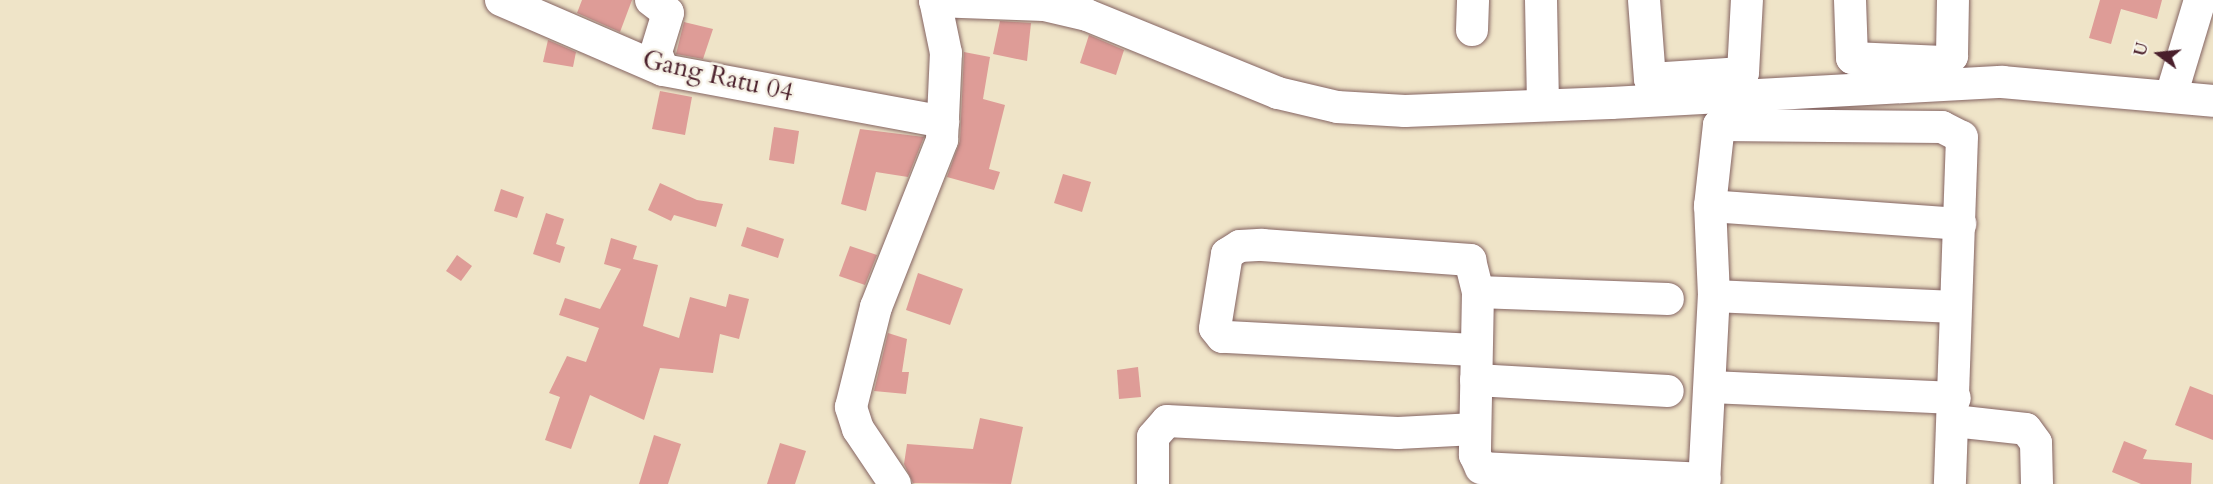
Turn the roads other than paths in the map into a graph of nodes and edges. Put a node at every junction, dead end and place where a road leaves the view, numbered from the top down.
1 (501, 0) edge
2 (651, 0) edge
3 (935, 0) edge
4 (1541, 0) edge
5 (1644, 0) edge
6 (1747, 0) edge
7 (1850, 0) edge
8 (1953, 0) edge
9 (2200, 0) edge
10 (663, 70) junction
11 (2171, 96) junction
12 (2213, 101) edge
13 (1543, 104) junction
14 (943, 122) junction
15 (1710, 206) junction
16 (1960, 224) junction
17 (1478, 292) junction
18 (1714, 296) junction
19 (1668, 299) dead end
20 (1956, 308) junction
21 (1475, 365) junction
22 (1711, 387) junction
23 (1668, 391) dead end
24 (1955, 410) junction
25 (1476, 429) junction
26 (1705, 481) edge
27 (895, 484) edge
28 (1153, 484) edge
29 (1950, 484) edge
30 (2037, 484) edge

1 - 10 street, Gang Ratu 04
2 - 10 street
3 - 13 street
3 - 14 street
4 - 13 street
5 - 6 street
7 - 8 street
9 - 11 street
10 - 14 street, Gang Ratu 04
11 - 12 street
11 - 13 street
14 - 27 street
15 - 16 street
15 - 16 street
15 - 18 street
16 - 20 street
17 - 19 street
17 - 21 street
17 - 21 street
18 - 20 street
18 - 22 street
20 - 24 street
21 - 23 street
21 - 25 street
22 - 24 street
22 - 26 street
24 - 29 street
24 - 30 street
25 - 26 street
25 - 28 street

